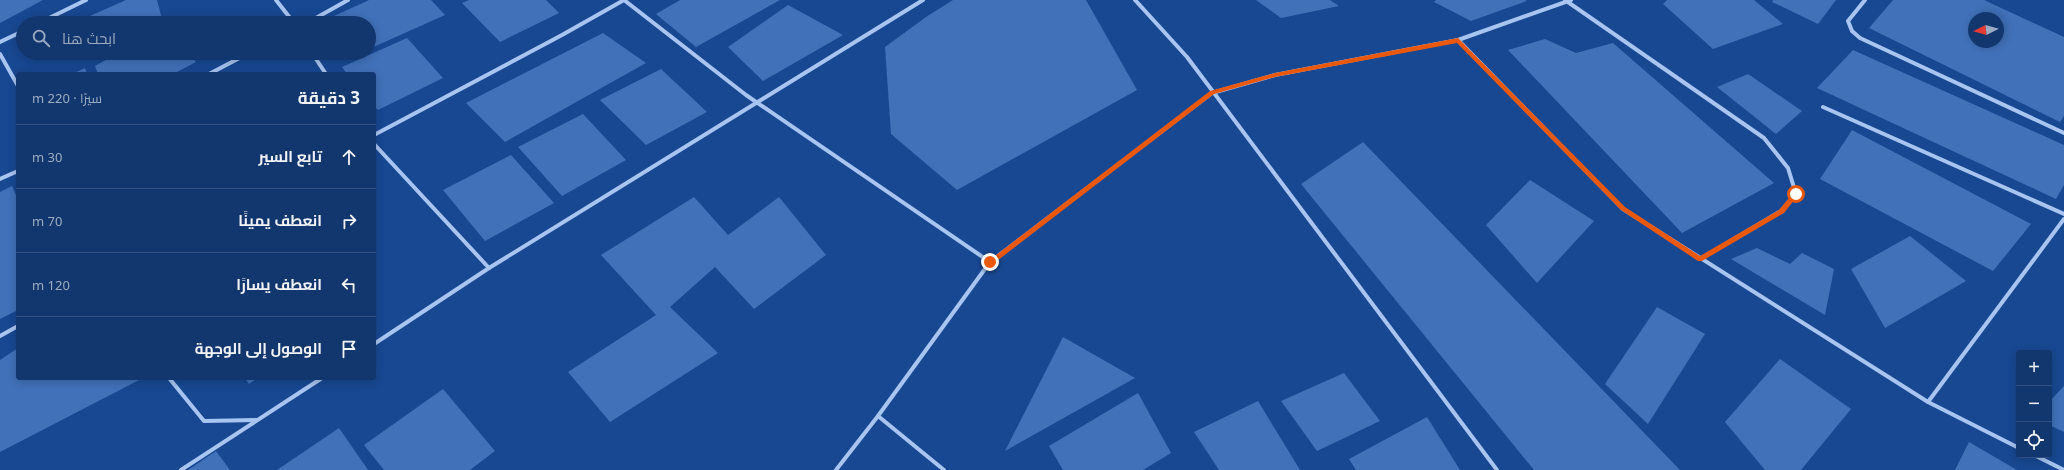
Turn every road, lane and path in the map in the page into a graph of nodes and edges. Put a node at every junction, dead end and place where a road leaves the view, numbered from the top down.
1 (86, 0) edge
2 (276, 0) edge
3 (348, 0) edge
4 (624, 0) edge
5 (923, 0) edge
6 (1135, 0) edge
7 (1865, 0) edge
8 (1568, 1) edge
9 (53, 16) edge
10 (289, 16) edge
11 (319, 16) edge
12 (16, 34) edge
13 (1458, 40) junction
14 (0, 42) edge
15 (0, 54) edge
16 (236, 60) edge
17 (317, 60) edge
18 (213, 72) edge
19 (325, 72) edge
20 (16, 82) edge
21 (1212, 93) junction
22 (755, 102) junction
23 (1823, 107) dead end
24 (2064, 133) edge
25 (376, 134) edge
26 (376, 146) edge
27 (16, 172) edge
28 (0, 179) edge
29 (2064, 214) edge
30 (2064, 219) edge
31 (1700, 259) junction
32 (990, 262) junction
33 (489, 268) junction
34 (16, 327) edge
35 (0, 336) edge
36 (376, 343) edge
37 (171, 380) edge
38 (319, 380) edge
39 (1928, 402) junction
40 (878, 416) junction
41 (256, 420) junction
42 (2016, 446) edge
43 (2040, 458) edge
44 (181, 470) edge
45 (836, 470) edge
46 (944, 470) edge
47 (1497, 470) edge
48 (2064, 470) edge

1 - 9 street
2 - 10 street
3 - 11 street
4 - 22 street
4 - 25 street
5 - 22 street
6 - 21 street
7 - 24 street
8 - 13 street
8 - 31 street
12 - 14 street
13 - 21 street
13 - 31 street
15 - 20 street
16 - 18 street
17 - 19 street
21 - 32 street
21 - 47 street
22 - 32 street
22 - 33 street
23 - 29 street
26 - 33 street
27 - 28 street
30 - 39 street
31 - 39 street
32 - 40 street
33 - 36 street
34 - 35 street
37 - 41 street
38 - 41 street
39 - 42 street
40 - 45 street
40 - 46 street
41 - 44 street
43 - 48 street

